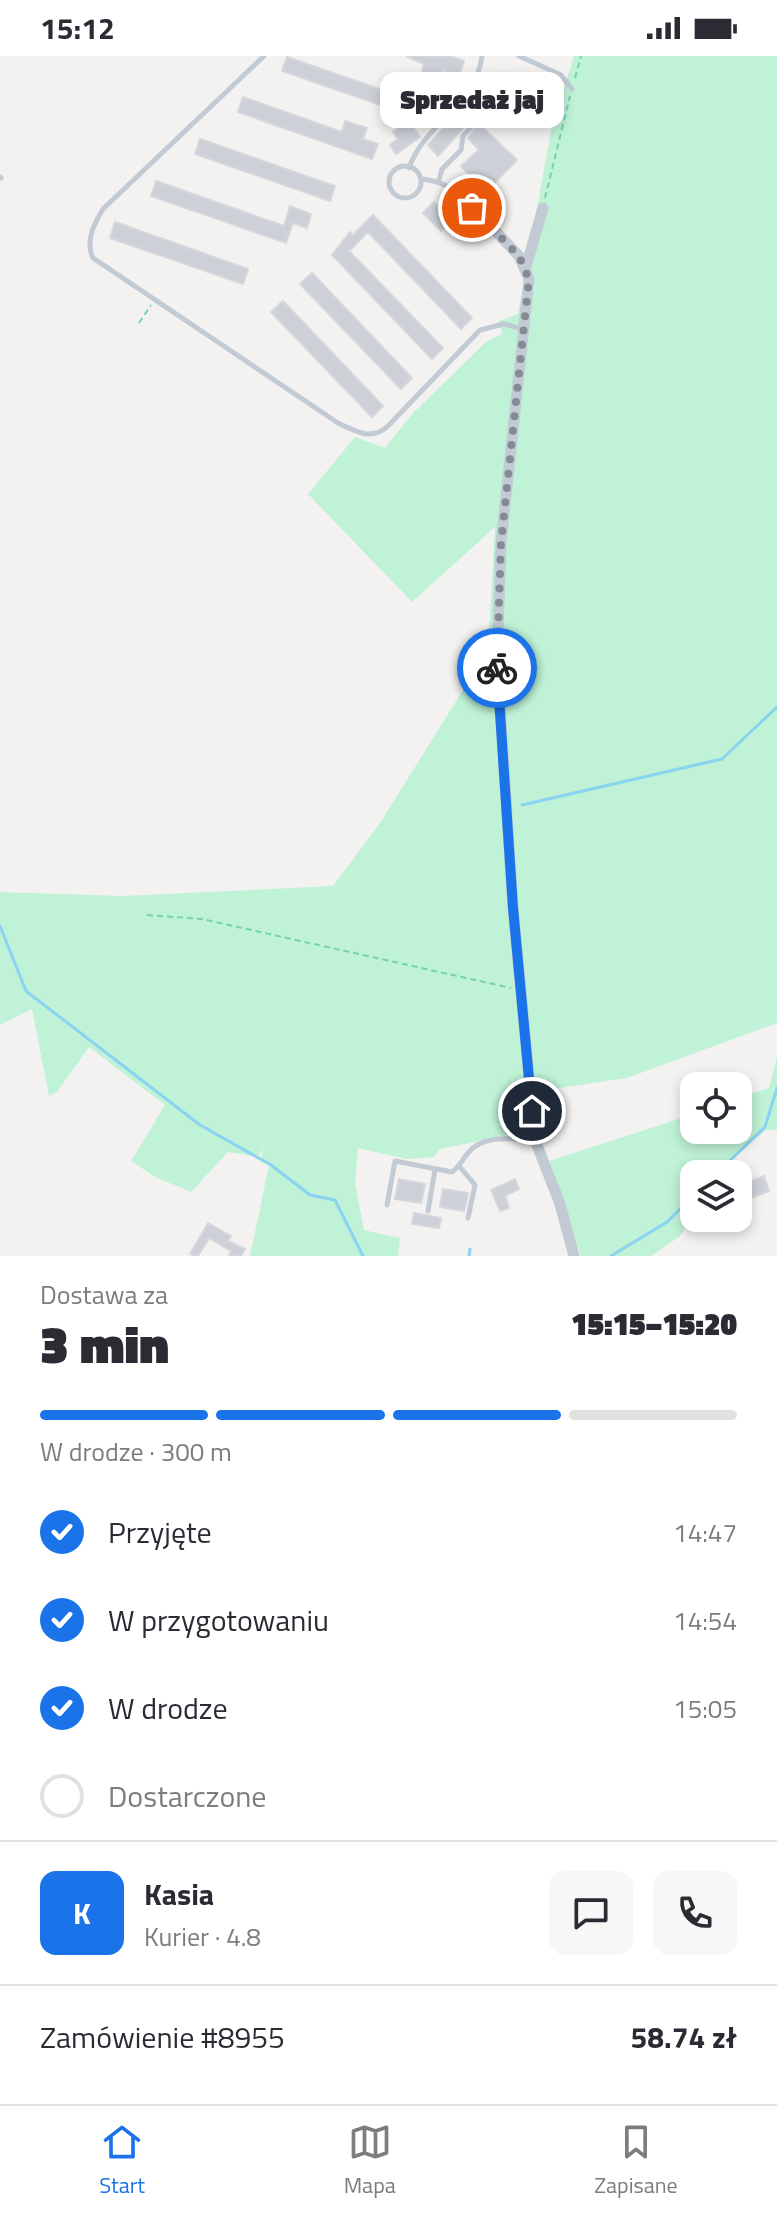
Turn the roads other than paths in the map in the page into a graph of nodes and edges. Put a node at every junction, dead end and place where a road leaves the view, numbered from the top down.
1 (264, 56) edge
2 (519, 56) edge
3 (483, 57) edge
4 (572, 89) road end
5 (469, 90) junction
6 (409, 168) junction
7 (421, 179) junction
8 (439, 180) junction
9 (543, 208) road end
10 (483, 218) joint
11 (526, 267) junction
12 (522, 330) junction
13 (535, 1140) junction
14 (460, 1167) junction
15 (435, 1170) junction
16 (387, 1205) dead end
17 (428, 1211) dead end
18 (468, 1218) dead end
19 (574, 1256) edge

1 - 12 lane
2 - 4 lane
3 - 5 lane
5 - 6 lane
5 - 8 lane
6 - 7 lane
6 - 7 lane
7 - 8 lane
8 - 10 lane
9 - 11 street
10 - 11 street
11 - 12 street
12 - 13 street
13 - 14 lane
13 - 19 street
14 - 15 lane
14 - 18 lane
15 - 16 lane
15 - 17 lane

